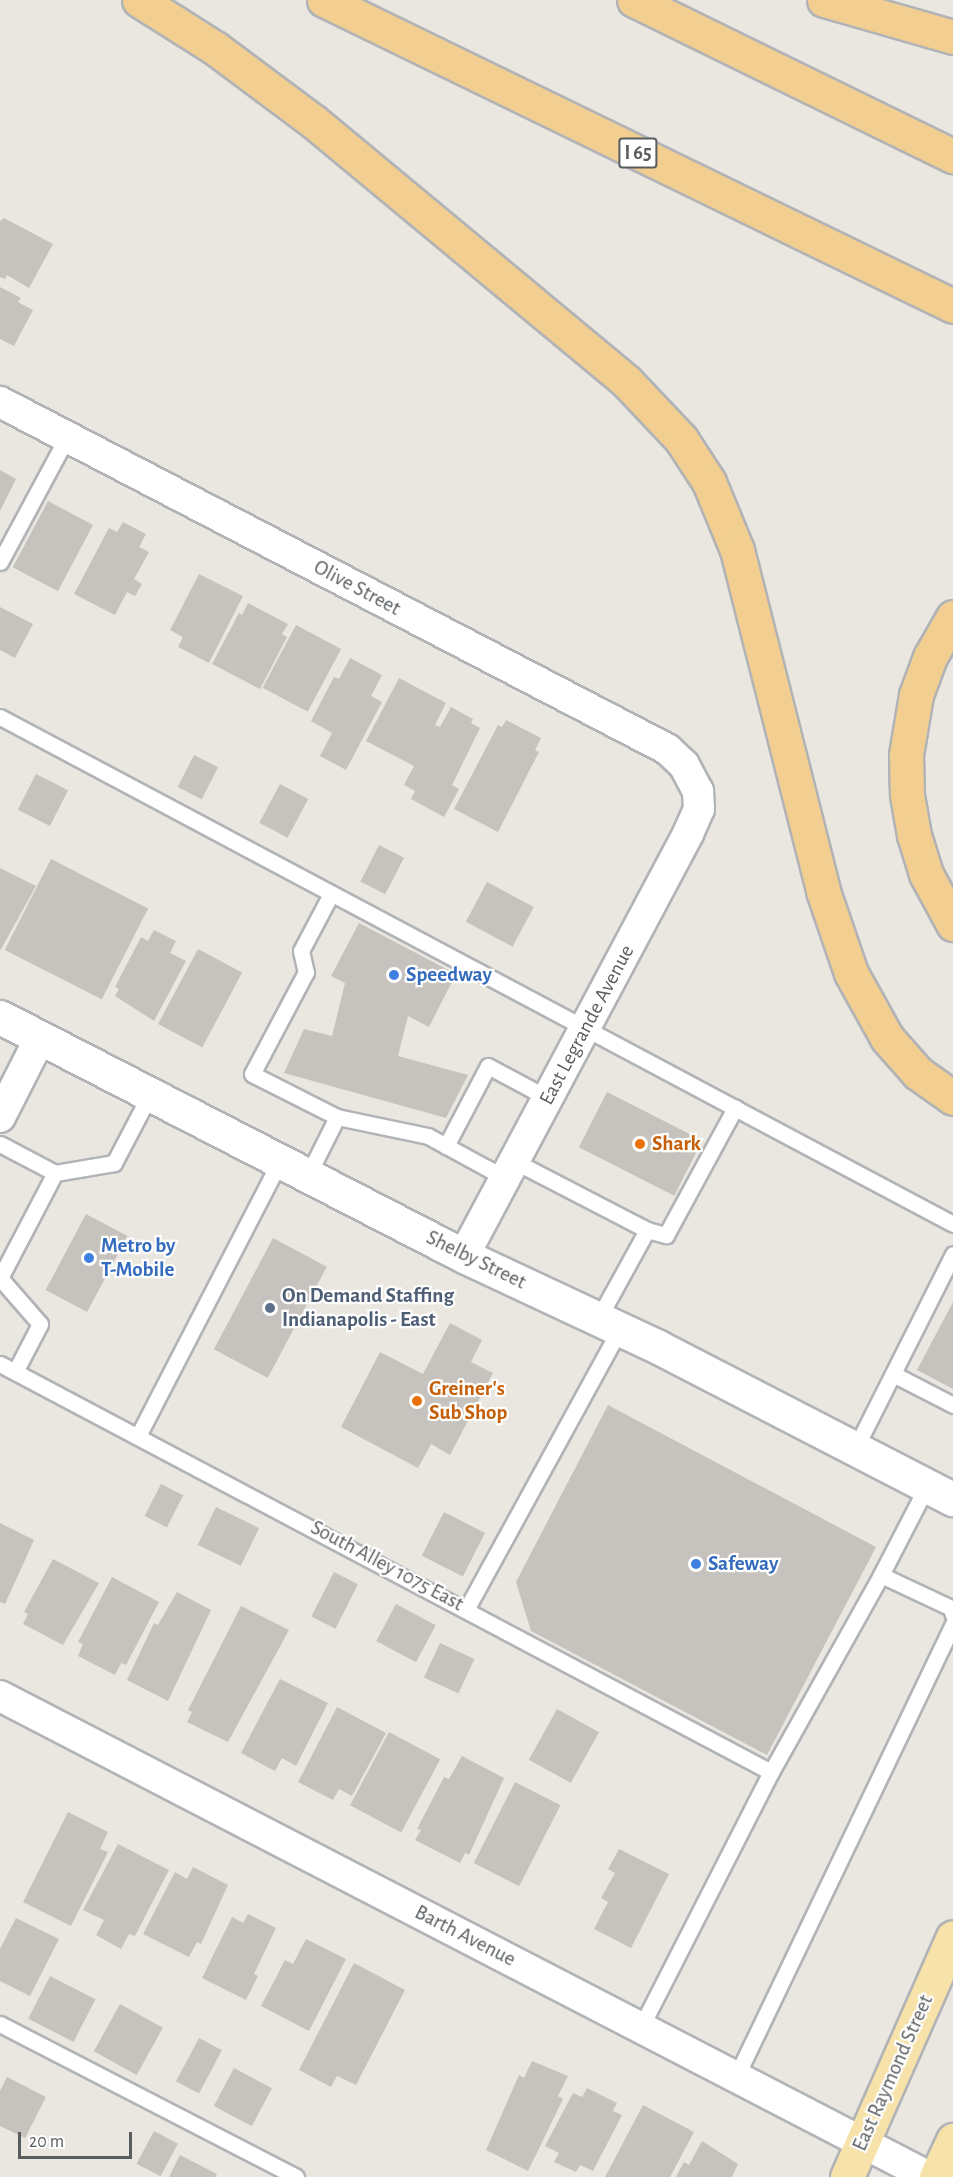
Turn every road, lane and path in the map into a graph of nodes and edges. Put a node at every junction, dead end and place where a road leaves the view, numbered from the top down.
1 (139, 0) edge
2 (324, 0) edge
3 (634, 0) edge
4 (824, 0) edge
5 (953, 37) edge
6 (953, 156) edge
7 (953, 306) edge
8 (0, 402) edge
9 (67, 437) junction
10 (0, 562) edge
11 (953, 617) edge
12 (0, 717) edge
13 (698, 791) joint
14 (331, 894) junction
15 (953, 924) edge
16 (0, 1017) edge
17 (585, 1028) junction
18 (40, 1038) junction
19 (150, 1094) junction
20 (548, 1098) junction
21 (953, 1098) edge
22 (735, 1108) junction
23 (0, 1117) edge
24 (338, 1117) junction
25 (0, 1144) edge
26 (446, 1146) junction
27 (294, 1168) junction
28 (510, 1170) junction
29 (55, 1173) junction
30 (953, 1224) edge
31 (647, 1230) junction
32 (953, 1254) edge
33 (464, 1256) junction
34 (0, 1278) edge
35 (609, 1324) junction
36 (0, 1364) edge
37 (15, 1372) junction
38 (893, 1374) junction
39 (953, 1405) edge
40 (138, 1436) junction
41 (855, 1449) junction
42 (940, 1493) edge
43 (881, 1575) junction
44 (467, 1608) junction
45 (953, 1615) edge
46 (953, 1624) edge
47 (0, 1696) edge
48 (771, 1772) junction
49 (953, 1937) edge
50 (0, 2024) edge
51 (641, 2027) junction
52 (736, 2077) junction
53 (953, 2140) edge
54 (862, 2142) junction
55 (296, 2177) edge
56 (847, 2177) edge
57 (929, 2177) edge
58 (936, 2177) edge

1 - 21 highway
2 - 7 highway, I 65
3 - 6 highway
4 - 5 highway
8 - 9 street, Olive Street
9 - 10 lane
9 - 13 street, Olive Street
11 - 15 highway
12 - 14 lane
13 - 17 street, East Legrande Avenue
14 - 17 lane
14 - 24 lane
16 - 18 main road, Shelby Street
17 - 20 street, East Legrande Avenue
17 - 22 lane
18 - 19 main road, Shelby Street
18 - 23 street
19 - 27 main road, Shelby Street
19 - 29 lane
20 - 26 lane
20 - 28 street, East Legrande Avenue
22 - 30 lane
22 - 31 lane
24 - 26 lane
24 - 27 lane
25 - 29 lane
26 - 28 lane
27 - 33 main road, Shelby Street
27 - 40 lane
28 - 31 lane
28 - 33 street, East Legrande Avenue
29 - 34 lane
31 - 35 lane
32 - 38 lane
33 - 35 main road, Shelby Street
34 - 37 lane
35 - 41 main road, Shelby Street
35 - 44 lane
36 - 37 lane, South Alley 1075 East
37 - 40 lane, South Alley 1075 East
38 - 39 lane
38 - 41 lane
40 - 44 lane, South Alley 1075 East
41 - 42 main road, Shelby Street
42 - 43 lane
43 - 45 lane
43 - 48 lane
44 - 48 lane, South Alley 1075 East
46 - 52 lane
47 - 51 street, Barth Avenue
48 - 51 lane
49 - 54 main road, East Raymond Street
50 - 55 lane
51 - 52 street, Barth Avenue
52 - 54 street, Barth Avenue
53 - 58 main road
54 - 56 main road, East Raymond Street
54 - 57 street, Barth Avenue

